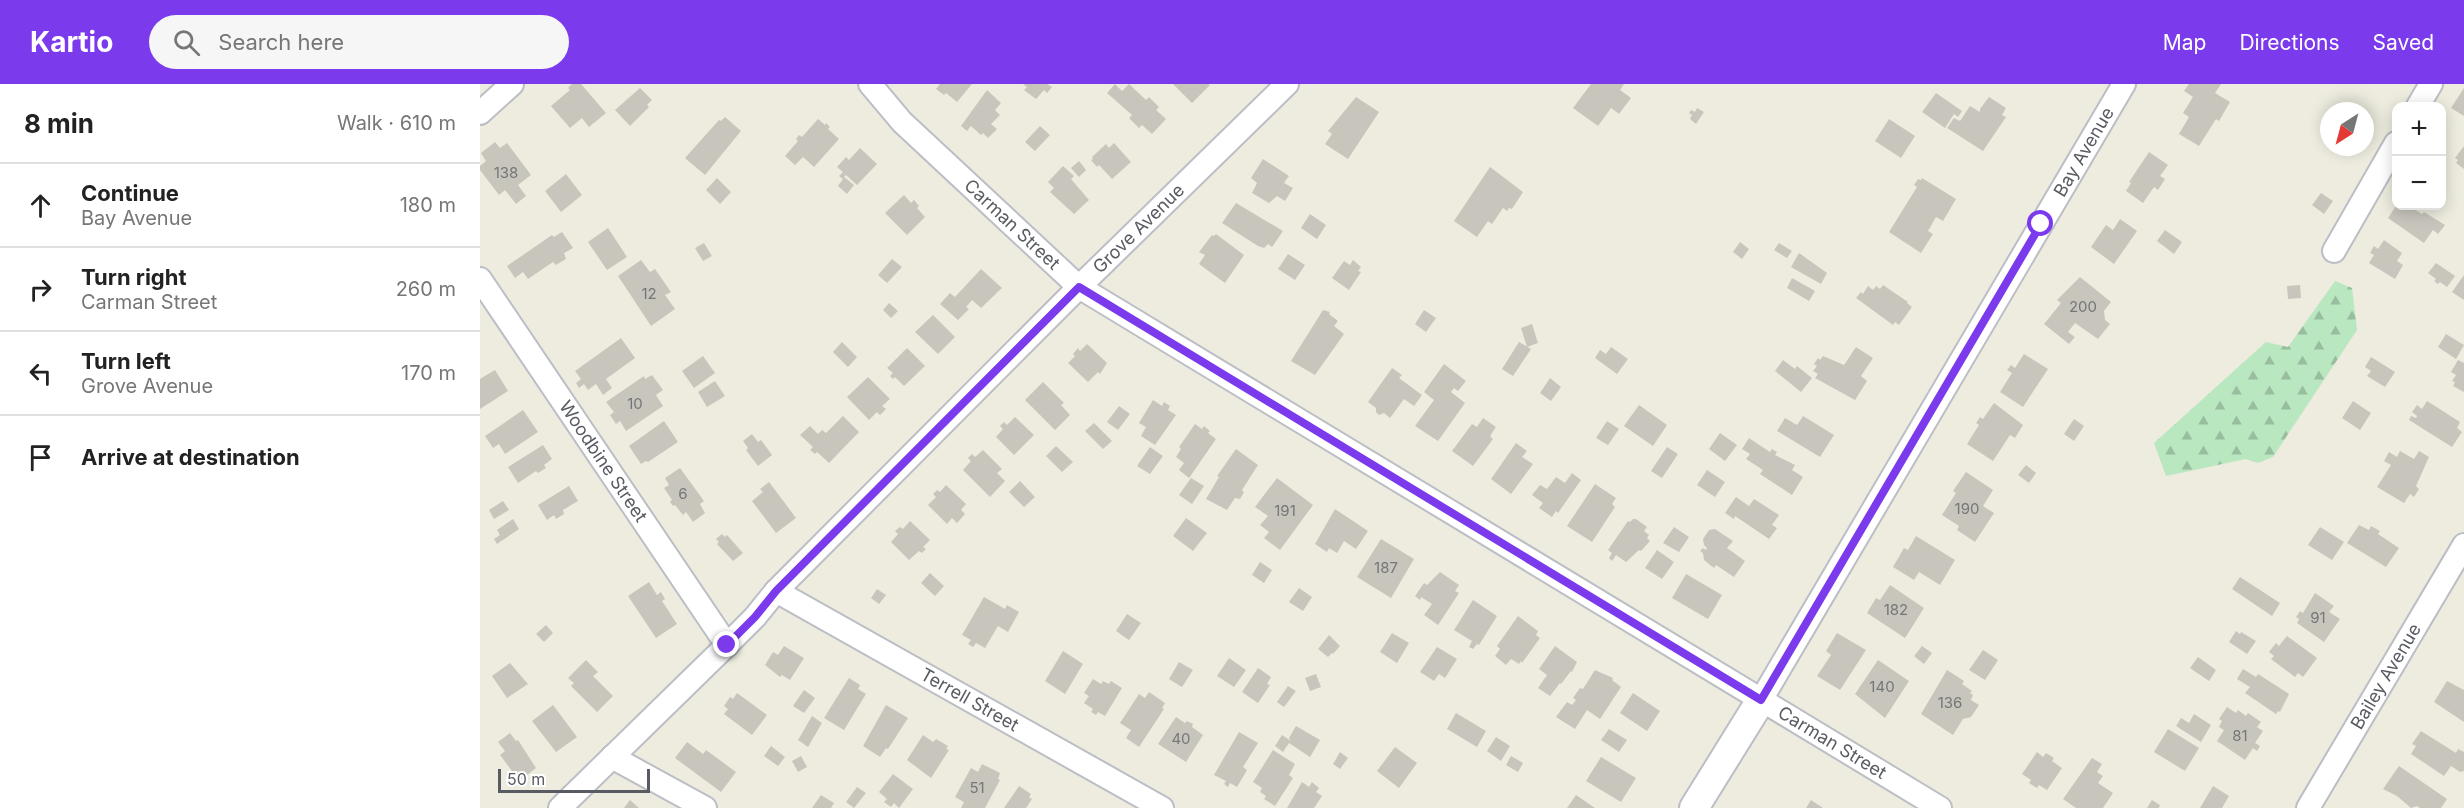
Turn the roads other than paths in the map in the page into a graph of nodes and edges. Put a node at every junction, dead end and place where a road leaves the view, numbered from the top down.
1 (512, 84) edge
2 (870, 84) edge
3 (1287, 84) edge
4 (2124, 84) edge
5 (2431, 84) edge
6 (2420, 102) edge
7 (480, 113) edge
8 (2392, 152) edge
9 (2334, 251) dead end
10 (480, 279) edge
11 (1079, 287) junction
12 (2464, 545) edge
13 (776, 591) junction
14 (727, 645) junction
15 (1761, 700) junction
16 (612, 757) junction
17 (560, 808) edge
18 (705, 808) edge
19 (1162, 808) edge
20 (1694, 808) edge
21 (1940, 808) edge
22 (2308, 808) edge

1 - 7 street
2 - 11 street, Carman Street
3 - 11 street, Grove Avenue
4 - 15 street, Bay Avenue
5 - 6 street
8 - 9 street
10 - 14 street, Woodbine Street
11 - 13 street, Grove Avenue
11 - 15 street, Carman Street
12 - 22 street, Bailey Avenue
13 - 14 street, Grove Avenue
13 - 19 street, Terrell Street
14 - 16 street, Grove Avenue
15 - 20 street, Bay Avenue
15 - 21 street, Carman Street
16 - 17 street, Grove Avenue
16 - 18 street

